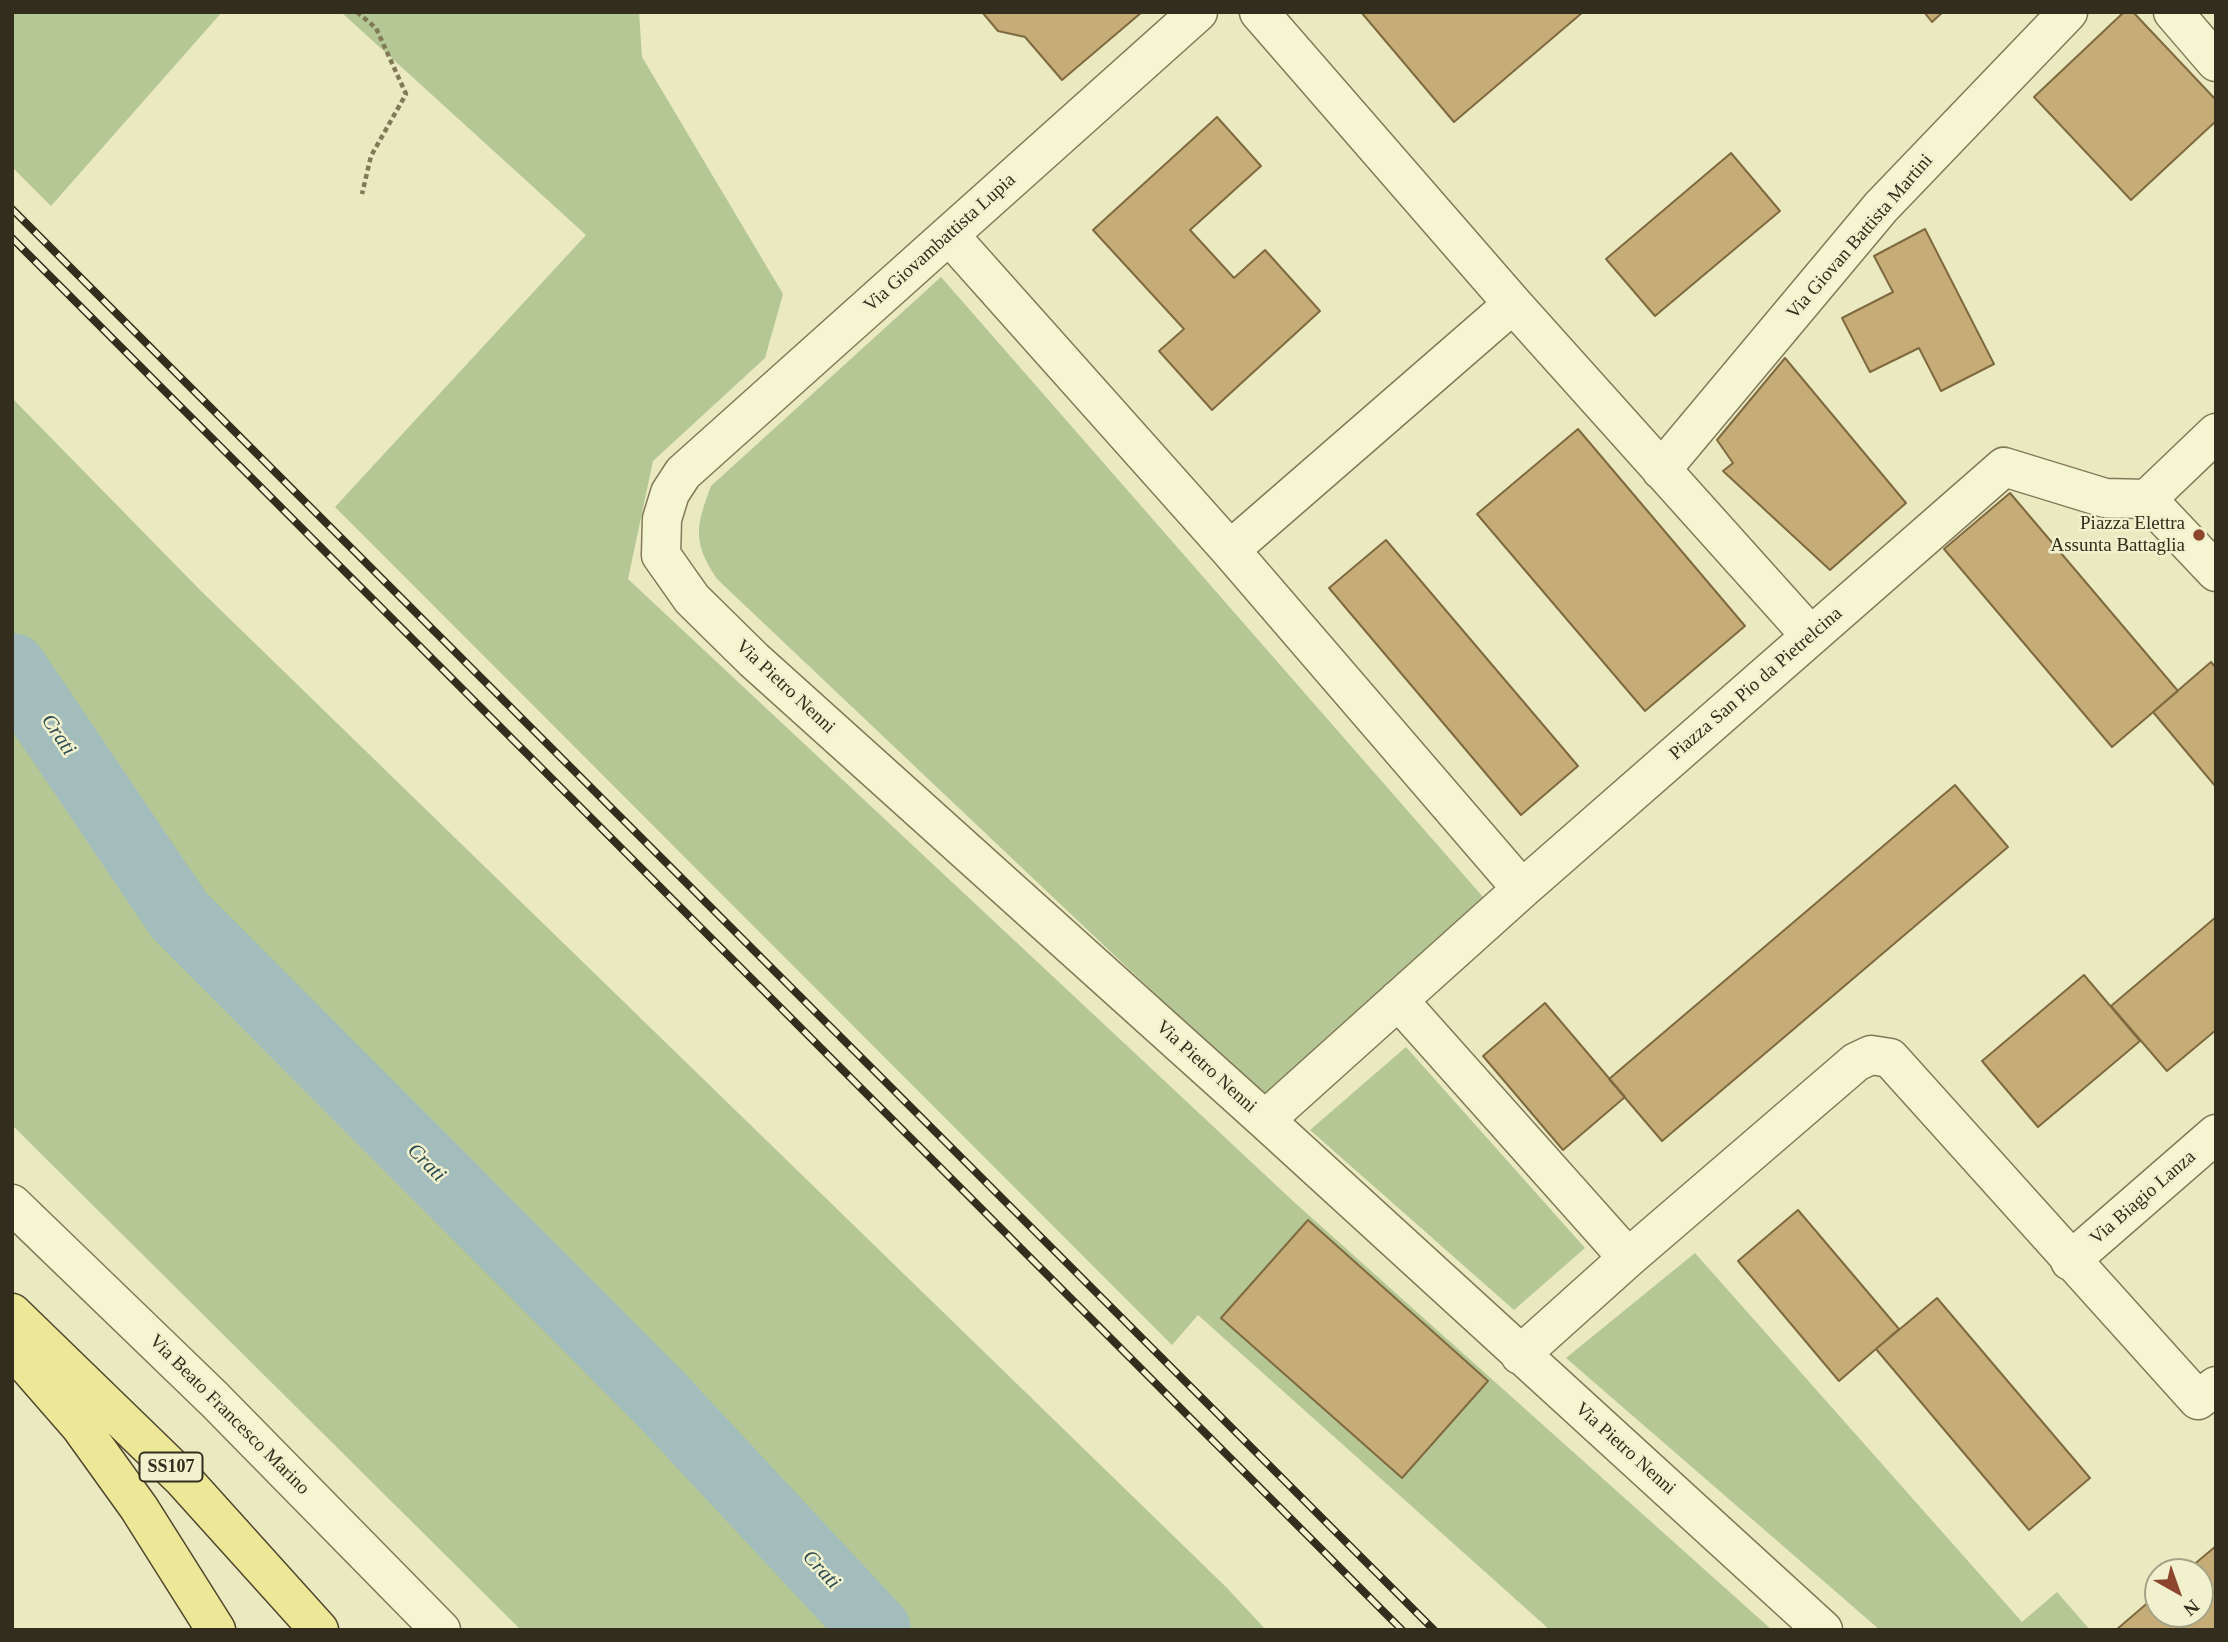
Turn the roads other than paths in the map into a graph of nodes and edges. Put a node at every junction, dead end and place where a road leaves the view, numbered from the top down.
1 (1198, 12) edge
2 (1259, 12) edge
3 (2068, 12) edge
4 (2173, 12) edge
5 (2216, 62) edge
6 (949, 235) junction
7 (1513, 304) junction
8 (2216, 433) edge
9 (1661, 470) junction
10 (683, 473) joint
11 (2147, 499) junction
12 (1230, 551) junction
13 (2216, 572) edge
14 (1811, 636) junction
15 (1522, 889) junction
16 (1398, 1000) junction
17 (1265, 1120) junction
18 (2216, 1134) edge
19 (12, 1204) edge
20 (1628, 1258) junction
21 (2070, 1261) junction
22 (12, 1313) edge
23 (12, 1348) edge
24 (1520, 1355) junction
25 (2207, 1393) edge
26 (216, 1630) edge
27 (319, 1630) edge
28 (441, 1630) edge
29 (1823, 1630) edge

1 - 6 street, Via Giovambattista Lupia
2 - 7 street
3 - 9 street, Via Giovan Battista Martini
4 - 5 street
6 - 10 street, Via Giovambattista Lupia
6 - 12 street
7 - 9 street
7 - 12 street
8 - 11 street
9 - 14 street
10 - 17 street, Via Pietro Nenni
11 - 13 street
11 - 14 street, Piazza San Pio da Pietrelcina
12 - 15 street
14 - 15 street, Piazza San Pio da Pietrelcina
15 - 16 street, Piazza San Pio da Pietrelcina
16 - 17 street, Piazza San Pio da Pietrelcina
16 - 20 street
17 - 24 street, Via Pietro Nenni
18 - 21 street, Via Biagio Lanza
19 - 28 street, Via Beato Francesco Marino
20 - 21 street
20 - 24 street
21 - 25 street
22 - 27 main road, SS107
23 - 26 main road
24 - 29 street, Via Pietro Nenni

